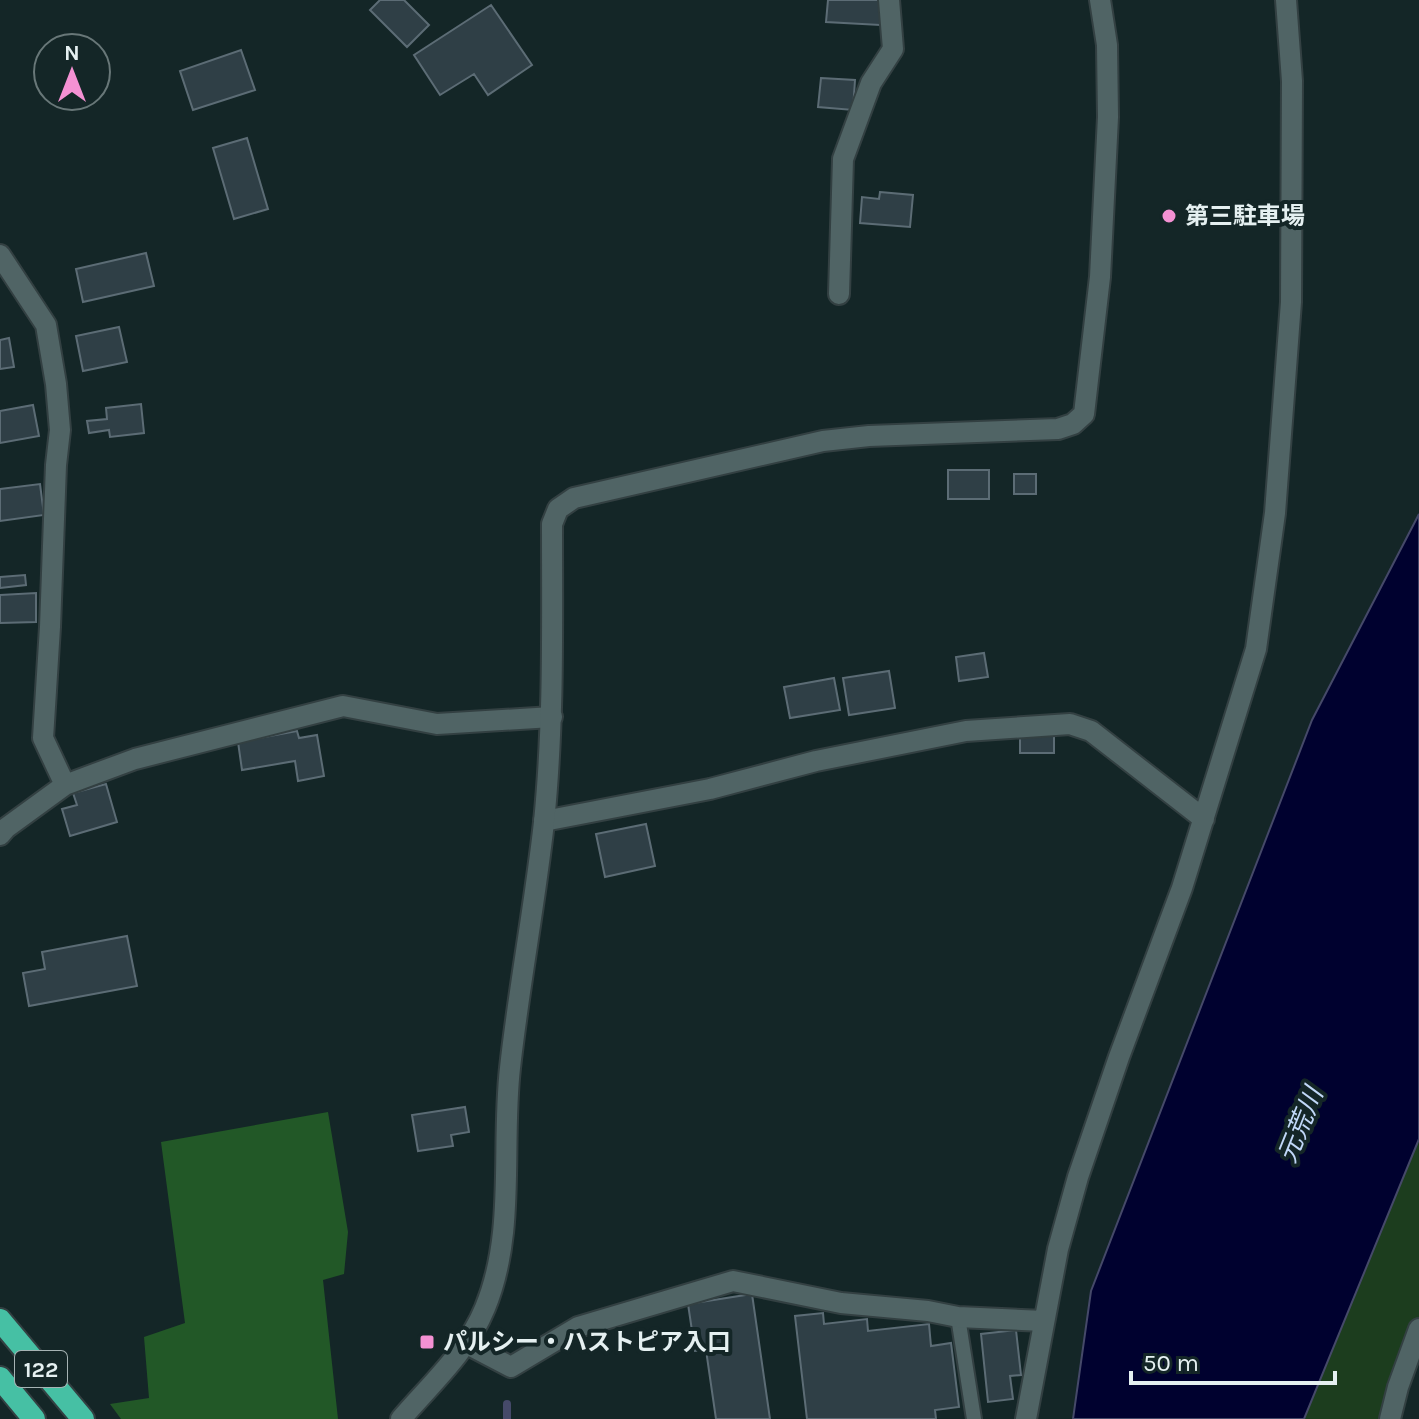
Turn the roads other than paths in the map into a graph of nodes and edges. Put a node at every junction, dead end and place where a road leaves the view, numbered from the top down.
1 (889, 0) edge
2 (1100, 0) edge
3 (1286, 0) edge
4 (0, 255) edge
5 (839, 294) dead end
6 (552, 717) junction
7 (65, 785) junction
8 (1204, 819) junction
9 (544, 821) junction
10 (0, 835) edge
11 (958, 1317) junction
12 (0, 1320) edge
13 (1044, 1321) junction
14 (1419, 1329) edge
15 (467, 1344) junction
16 (0, 1378) edge
17 (34, 1419) edge
18 (83, 1419) edge
19 (401, 1419) edge
20 (974, 1419) edge
21 (1026, 1419) edge
22 (1390, 1419) edge

1 - 5 street
2 - 6 street
3 - 8 street
4 - 7 street
6 - 7 street
6 - 9 street
7 - 10 street
8 - 9 street
8 - 13 street
9 - 15 street
11 - 13 street
11 - 15 street
11 - 20 lane
12 - 18 highway, 122
13 - 21 street
14 - 22 street
15 - 19 street
16 - 17 highway, 122

